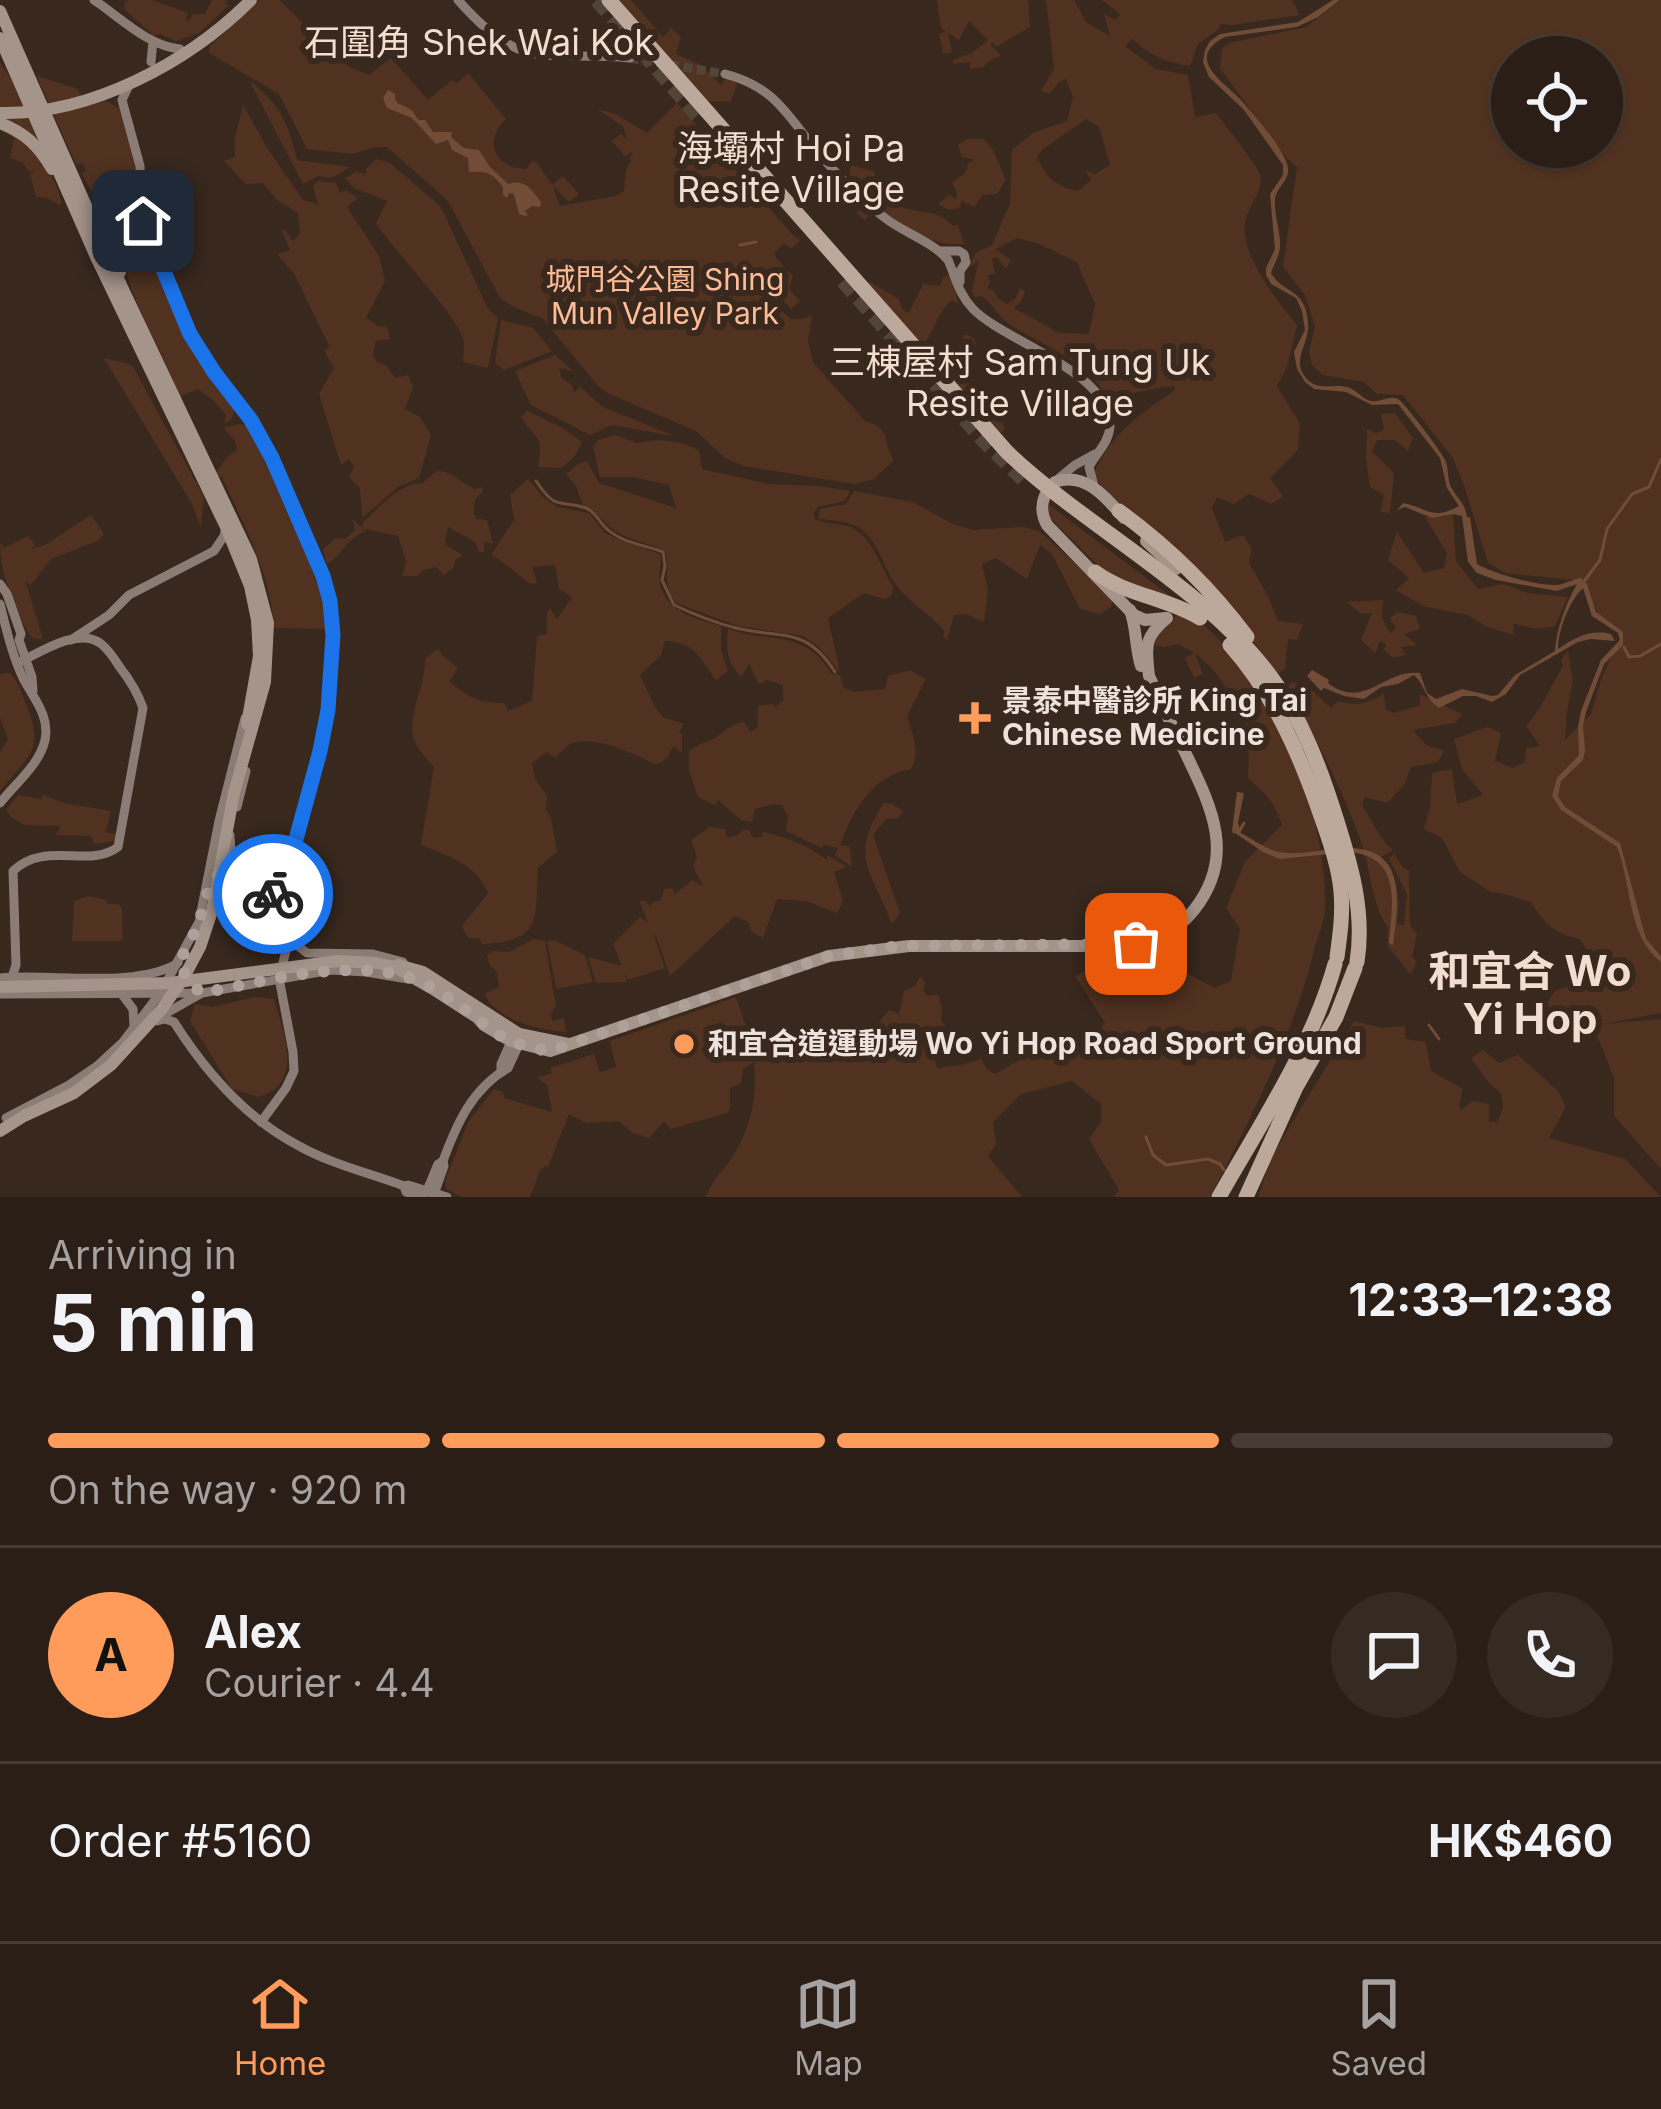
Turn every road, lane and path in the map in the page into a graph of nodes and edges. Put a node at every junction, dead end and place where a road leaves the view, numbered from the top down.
1 (242, 0) edge
2 (251, 0) edge
3 (458, 0) edge
4 (609, 0) edge
5 (118, 1) edge
6 (99, 3) edge
7 (0, 11) edge
8 (121, 19) junction
9 (0, 38) edge
10 (153, 41) junction
11 (180, 49) junction
12 (630, 58) tunnel mouth
13 (0, 59) edge
14 (151, 62) junction
15 (16, 74) junction
16 (725, 74) tunnel mouth
17 (130, 82) junction
18 (98, 97) junction
19 (81, 99) junction
20 (36, 107) junction
21 (0, 110) edge
22 (123, 110) junction
23 (698, 116) tunnel mouth
24 (0, 123) edge
25 (70, 195) junction
26 (90, 217) junction
27 (138, 225) junction
28 (950, 259) junction
29 (843, 281) tunnel mouth
30 (121, 286) junction
31 (965, 299) junction
32 (1100, 451) junction
33 (1027, 483) tunnel mouth
34 (1054, 483) junction
35 (1095, 490) junction
36 (1119, 511) junction
37 (226, 527) junction
38 (214, 551) junction
39 (238, 555) junction
40 (1176, 569) dead end
41 (1095, 572) junction
42 (0, 588) edge
43 (4, 604) edge
44 (1129, 609) junction
45 (104, 618) junction
46 (1200, 618) junction
47 (21, 634) junction
48 (70, 640) junction
49 (95, 641) junction
50 (43, 647) junction
51 (21, 658) junction
52 (1149, 676) junction
53 (1270, 676) junction
54 (255, 706) junction
55 (0, 803) edge
56 (1329, 820) junction
57 (13, 871) junction
58 (0, 872) edge
59 (1346, 873) junction
60 (244, 880) junction
61 (285, 880) junction
62 (208, 886) junction
63 (259, 897) junction
64 (283, 926) junction
65 (289, 939) junction
66 (179, 962) junction
67 (418, 976) junction
68 (280, 978) junction
69 (6, 983) edge
70 (161, 992) junction
71 (122, 993) junction
72 (202, 993) junction
73 (184, 1002) junction
74 (158, 1021) junction
75 (179, 1029) junction
76 (133, 1030) junction
77 (517, 1038) junction
78 (34, 1112) junction
79 (261, 1121) junction
80 (4, 1124) edge
81 (428, 1195) edge
82 (447, 1197) edge
83 (1219, 1197) edge
84 (1246, 1197) edge

1 - 11 main road
2 - 17 main road
3 - 12 street
4 - 53 highway
5 - 6 street
5 - 8 street
6 - 8 street
7 - 20 main road
8 - 10 street
9 - 15 main road
10 - 11 street
10 - 14 street
11 - 14 main road
13 - 15 main road
14 - 19 main road
15 - 20 main road
16 - 28 street
17 - 18 main road
17 - 22 street
18 - 19 main road
18 - 22 street
19 - 21 main road
20 - 25 main road
20 - 26 main road
22 - 27 street
23 - 29 highway
24 - 25 main road
25 - 37 main road
26 - 27 main road
26 - 30 main road
27 - 30 main road
27 - 61 street
28 - 31 street
28 - 31 street
30 - 54 main road
31 - 32 street
32 - 34 street
32 - 35 street
33 - 46 highway
34 - 35 main road
34 - 41 main road
35 - 36 main road
36 - 40 main road
36 - 53 highway
37 - 38 street
37 - 39 main road
38 - 39 street
38 - 45 street
39 - 54 main road
41 - 44 main road
41 - 46 highway
42 - 43 street
43 - 47 street
43 - 51 street
44 - 52 main road
44 - 52 main road
45 - 48 street
45 - 49 street
46 - 56 highway
47 - 50 street
47 - 51 street
48 - 49 street
48 - 50 street
49 - 57 street
50 - 51 street
51 - 55 street
52 - 77 main road
53 - 56 highway
54 - 60 street
54 - 62 street
54 - 78 main road
56 - 59 highway
57 - 58 street
57 - 69 street
59 - 83 highway
59 - 84 highway
60 - 62 street
60 - 63 street
61 - 63 street
61 - 64 street
62 - 66 street
63 - 64 street
64 - 65 street
65 - 67 street
65 - 68 street
66 - 69 street
66 - 70 street
66 - 72 street
67 - 68 street
67 - 69 main road
67 - 77 main road
68 - 72 street
68 - 79 street
69 - 71 street
70 - 71 street
70 - 72 street
70 - 76 street
71 - 76 street
72 - 73 street
73 - 74 street
73 - 75 street
74 - 75 street
74 - 78 street
75 - 79 street
76 - 80 street
77 - 81 street
78 - 80 main road
79 - 81 street
81 - 82 street

